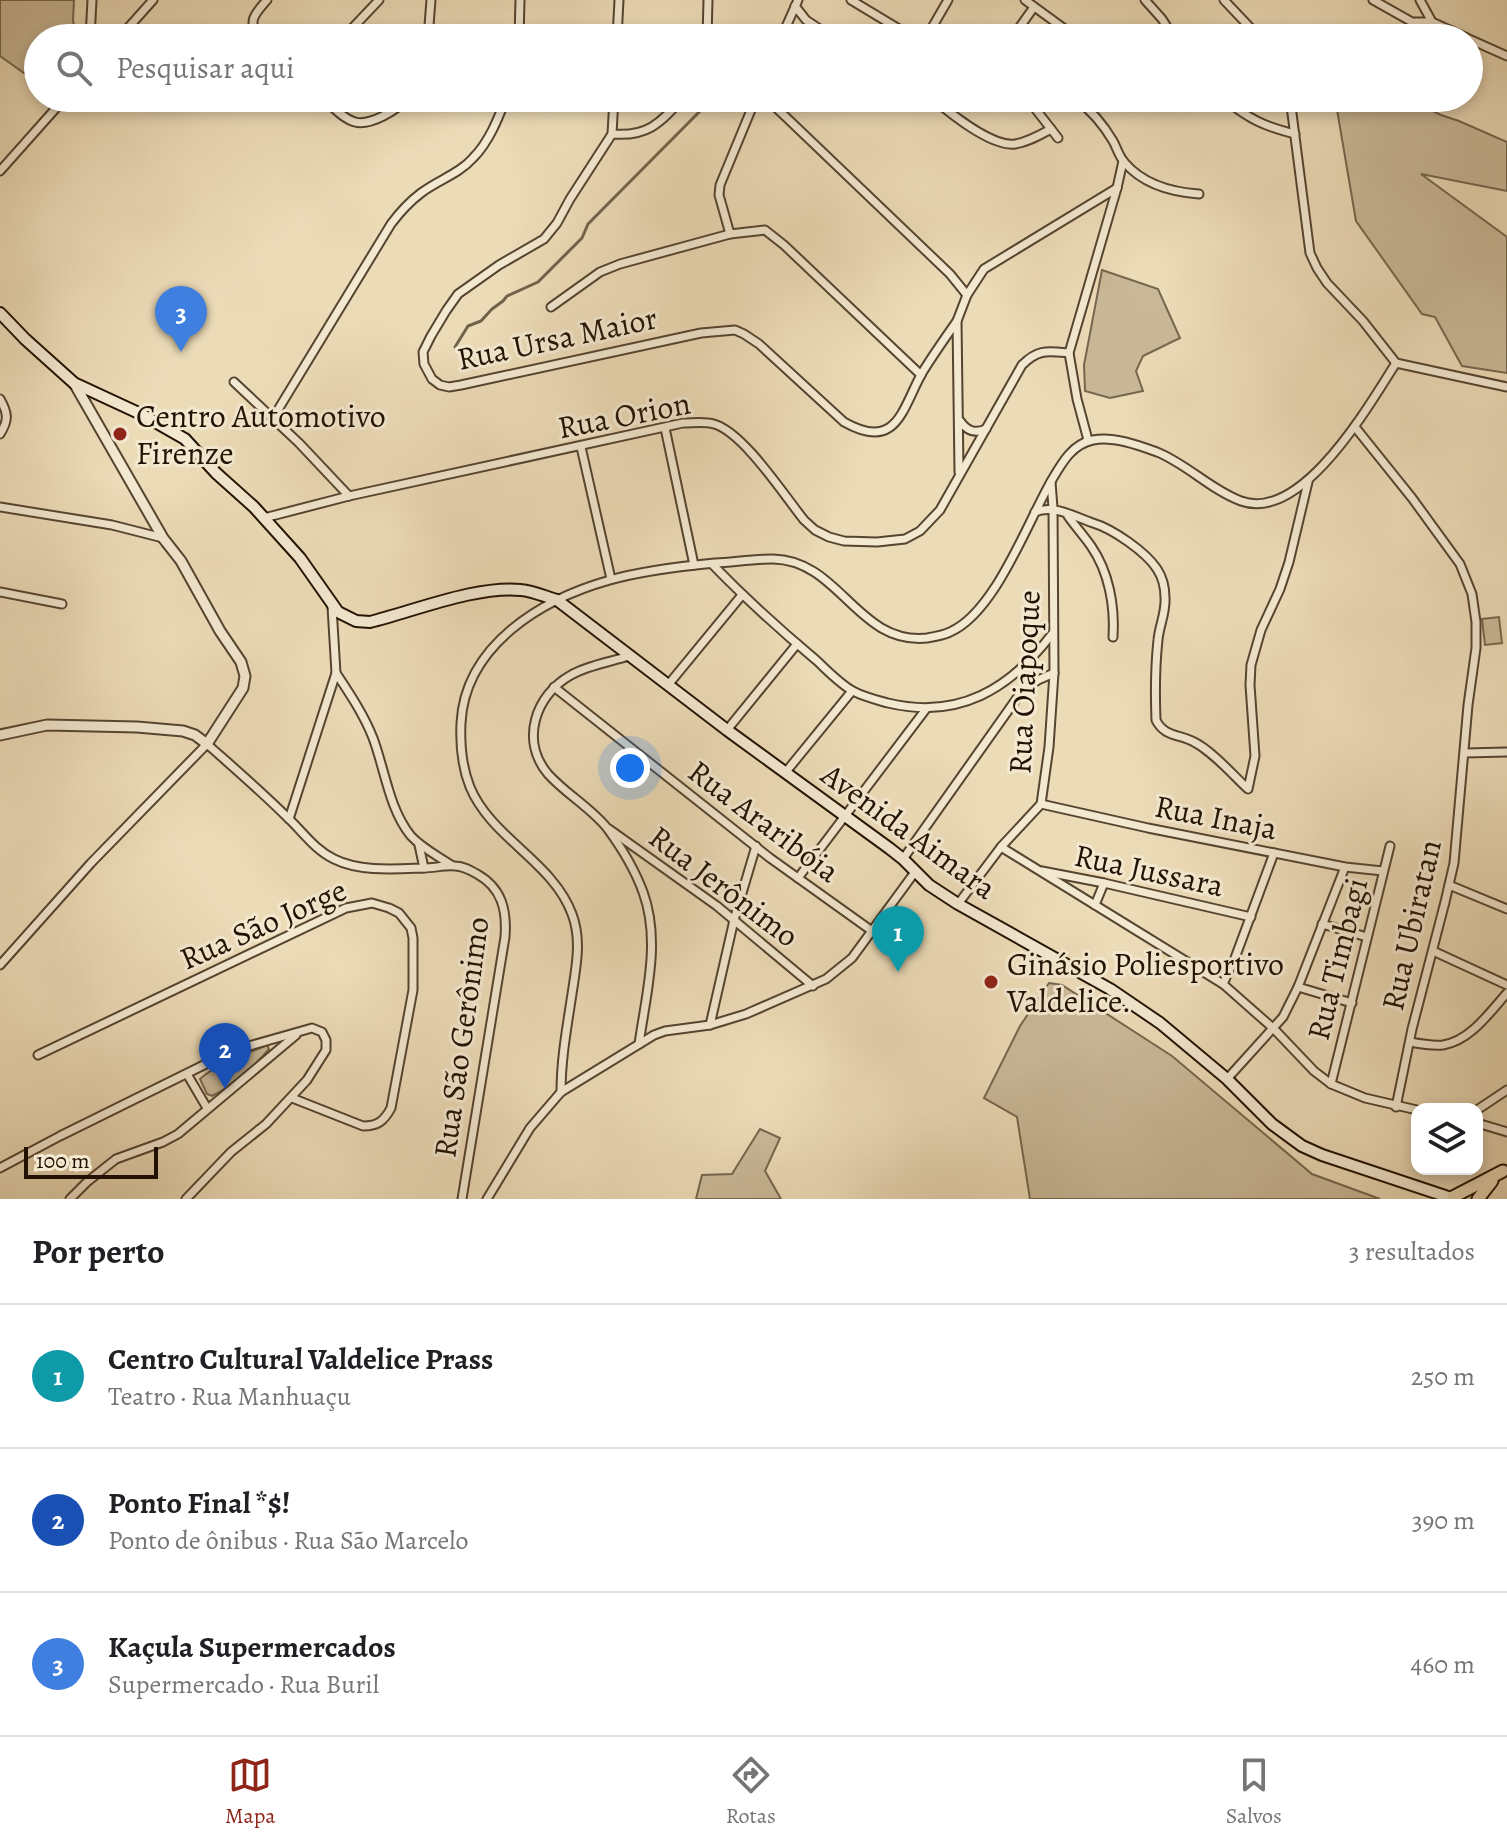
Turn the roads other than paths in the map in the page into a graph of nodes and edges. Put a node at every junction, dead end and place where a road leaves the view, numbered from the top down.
1 (92, 0) edge
2 (153, 0) edge
3 (267, 0) edge
4 (379, 0) edge
5 (431, 0) edge
6 (520, 0) edge
7 (619, 0) edge
8 (708, 0) edge
9 (851, 0) edge
10 (948, 0) edge
11 (1025, 0) edge
12 (1145, 0) edge
13 (1224, 0) edge
14 (1373, 0) edge
15 (1420, 0) edge
16 (796, 3) edge
17 (1034, 7) junction
18 (1432, 22) junction
19 (91, 24) edge
20 (132, 24) edge
21 (252, 24) edge
22 (356, 24) edge
23 (429, 24) edge
24 (519, 24) edge
25 (618, 24) edge
26 (707, 24) edge
27 (787, 24) edge
28 (812, 24) edge
29 (891, 24) edge
30 (934, 24) edge
31 (1022, 24) edge
32 (1058, 24) edge
33 (1165, 24) edge
34 (1247, 24) edge
35 (1436, 24) edge
36 (1483, 45) edge
37 (1507, 56) edge
38 (53, 112) edge
39 (339, 112) edge
40 (392, 112) edge
41 (500, 112) edge
42 (613, 112) edge
43 (670, 112) edge
44 (750, 112) edge
45 (781, 112) edge
46 (951, 112) edge
47 (1038, 112) edge
48 (1091, 112) edge
49 (1240, 112) edge
50 (1292, 112) edge
51 (1051, 129) junction
52 (612, 134) junction
53 (1295, 134) junction
54 (1058, 138) dead end
55 (1123, 161) junction
56 (0, 171) edge
57 (1117, 188) junction
58 (1199, 194) dead end
59 (730, 234) junction
60 (967, 295) junction
61 (551, 307) dead end
62 (0, 313) edge
63 (957, 321) junction
64 (1069, 353) junction
65 (1396, 363) junction
66 (921, 375) junction
67 (234, 382) dead end
68 (74, 383) junction
69 (1507, 387) edge
70 (0, 399) edge
71 (273, 418) junction
72 (958, 419) junction
73 (1355, 427) junction
74 (665, 428) junction
75 (988, 428) junction
76 (0, 434) edge
77 (1088, 440) junction
78 (581, 447) junction
79 (959, 474) junction
80 (1051, 480) junction
81 (1308, 482) junction
82 (349, 496) junction
83 (0, 507) edge
84 (1053, 508) junction
85 (1033, 513) junction
86 (1066, 514) junction
87 (264, 518) junction
88 (163, 538) junction
89 (712, 564) junction
90 (694, 565) junction
91 (611, 579) junction
92 (0, 592) edge
93 (742, 595) junction
94 (557, 600) junction
95 (62, 604) dead end
96 (332, 605) junction
97 (1053, 632) junction
98 (1113, 637) dead end
99 (797, 644) junction
100 (629, 656) junction
101 (336, 673) junction
102 (1054, 673) junction
103 (1008, 680) junction
104 (668, 685) junction
105 (554, 687) junction
106 (852, 691) junction
107 (1022, 691) junction
108 (926, 709) junction
109 (727, 730) junction
110 (0, 735) edge
111 (207, 744) junction
112 (1507, 752) edge
113 (1465, 753) junction
114 (785, 773) junction
115 (1041, 804) junction
116 (845, 816) junction
117 (289, 819) junction
118 (605, 826) junction
119 (419, 843) junction
120 (756, 846) junction
121 (1390, 846) dead end
122 (1001, 847) junction
123 (1274, 853) junction
124 (903, 859) junction
125 (452, 865) junction
126 (1345, 867) junction
127 (424, 868) junction
128 (1037, 870) junction
129 (1383, 871) junction
130 (915, 872) junction
131 (798, 878) junction
132 (1104, 883) junction
133 (1449, 885) junction
134 (958, 904) junction
135 (1095, 905) junction
136 (1507, 909) edge
137 (1251, 917) junction
138 (734, 920) junction
139 (1322, 924) junction
140 (872, 931) junction
141 (1367, 937) junction
142 (1433, 951) junction
143 (0, 965) edge
144 (1223, 984) junction
145 (1507, 985) edge
146 (813, 986) junction
147 (1298, 987) junction
148 (1507, 993) edge
149 (1352, 1003) junction
150 (710, 1025) junction
151 (1274, 1029) junction
152 (300, 1032) junction
153 (1410, 1042) junction
154 (639, 1044) junction
155 (38, 1055) dead end
156 (187, 1074) junction
157 (1227, 1079) junction
158 (1331, 1084) junction
159 (1507, 1090) edge
160 (561, 1092) junction
161 (292, 1098) junction
162 (1483, 1106) edge
163 (1396, 1107) junction
164 (207, 1108) junction
165 (1411, 1109) edge
166 (1483, 1125) edge
167 (1507, 1132) edge
168 (0, 1168) edge
169 (1505, 1169) edge
170 (1409, 1183) junction
171 (1453, 1198) edge
172 (70, 1199) edge
173 (186, 1199) edge
174 (462, 1199) edge
175 (487, 1199) edge
176 (1426, 1199) edge
177 (1478, 1199) edge

1 - 19 street
2 - 20 street
3 - 21 street
4 - 22 street
5 - 23 street
6 - 24 street
7 - 25 street
8 - 26 street
9 - 29 street
10 - 30 street
11 - 17 street
12 - 33 street
13 - 34 street
14 - 18 street
15 - 18 street
16 - 27 street
16 - 28 street
17 - 31 street
17 - 32 street
18 - 35 street
36 - 37 street
38 - 56 street
39 - 40 street
41 - 71 street
42 - 52 street, Rua Ursa Maior
43 - 52 street
44 - 59 street
45 - 60 street
46 - 51 street
47 - 51 street
48 - 55 street
49 - 53 street
50 - 53 street
51 - 54 street
52 - 66 street, Rua Ursa Maior
53 - 65 street
55 - 57 street
55 - 58 street
57 - 60 street
57 - 64 street
59 - 61 street
59 - 66 street
60 - 63 street
62 - 68 main road
63 - 66 street, Rua Ursa Maior
63 - 72 street
64 - 75 street, Rua Orion
64 - 77 street
65 - 69 street
65 - 73 street
67 - 71 street
68 - 87 main road
68 - 88 street
70 - 76 street
71 - 82 street
72 - 75 street
72 - 79 street
73 - 81 street
73 - 113 street, Rua Ubiratan
74 - 78 street, Rua Orion
74 - 79 street, Rua Orion
74 - 90 street
75 - 79 street, Rua Orion
77 - 80 street
77 - 81 street
78 - 82 street, Rua Orion
78 - 91 street
80 - 84 street, Rua Oiapoque
80 - 85 street
81 - 86 street
82 - 87 street, Rua Orion
83 - 88 street
84 - 85 street
84 - 86 street
84 - 97 street, Rua Oiapoque
85 - 89 street
86 - 98 street
87 - 96 main road
88 - 111 street
89 - 90 street
89 - 93 street
90 - 91 street
91 - 94 street
92 - 95 street
93 - 99 street
93 - 104 street
94 - 96 main road
94 - 100 main road, Avenida Aimara
94 - 160 street
96 - 101 street
97 - 102 street, Rua Oiapoque
97 - 103 street
99 - 106 street
99 - 109 street
100 - 104 main road, Avenida Aimara
100 - 105 street
101 - 117 street
101 - 119 street
102 - 107 street
102 - 115 street, Rua Oiapoque
103 - 107 street
103 - 108 street
104 - 109 main road, Avenida Aimara
105 - 118 street
105 - 120 street, Rua Araribóia
106 - 108 street
106 - 114 street
107 - 124 street
108 - 116 street
109 - 114 main road, Avenida Aimara
110 - 111 street
111 - 117 street
111 - 143 street
112 - 113 street
113 - 133 street, Rua Ubiratan
114 - 116 main road, Avenida Aimara
115 - 122 street, Rua Oiapoque
115 - 123 street, Rua Inaja
116 - 124 main road, Avenida Aimara
116 - 131 street
117 - 127 street
118 - 138 street, Rua Jerônimo
118 - 154 street
119 - 125 street, Rua São Gerônimo
119 - 127 street
120 - 131 street, Rua Araribóia
120 - 138 street
121 - 129 street, Rua Timbagi
122 - 128 street
122 - 134 street, Rua Oiapoque
123 - 126 street, Rua Inaja
123 - 137 street
124 - 130 main road, Avenida Aimara
125 - 127 street
125 - 174 street, Rua São Gerônimo
126 - 129 street, Rua Inaja
126 - 139 street
128 - 132 street, Rua Jussara
128 - 135 street
129 - 141 street, Rua Timbagi
130 - 134 main road, Avenida Aimara
130 - 140 street
131 - 140 street, Rua Araribóia
132 - 135 street
132 - 137 street, Rua Jussara
133 - 136 street
133 - 142 street, Rua Ubiratan
134 - 157 main road, Avenida Aimara
135 - 144 street
137 - 144 street
138 - 146 street, Rua Jerônimo
138 - 150 street
139 - 141 street
139 - 147 street
140 - 146 street
141 - 149 street, Rua Timbagi
142 - 145 street
142 - 153 street, Rua Ubiratan
144 - 151 street
146 - 150 street
147 - 149 street
147 - 151 street
148 - 153 street
149 - 158 street, Rua Timbagi
150 - 154 street
151 - 157 street
151 - 158 street
152 - 156 street
152 - 161 street
152 - 164 street
153 - 163 street, Rua Ubiratan
154 - 160 street
155 - 161 street, Rua São Jorge
156 - 164 street
156 - 168 street
157 - 170 main road, Avenida Aimara
158 - 163 street
159 - 162 street
160 - 175 street
161 - 173 street
163 - 165 street
164 - 172 street
166 - 167 street
169 - 171 main road
169 - 177 main road
170 - 171 main road, Avenida Aimara
170 - 176 main road

